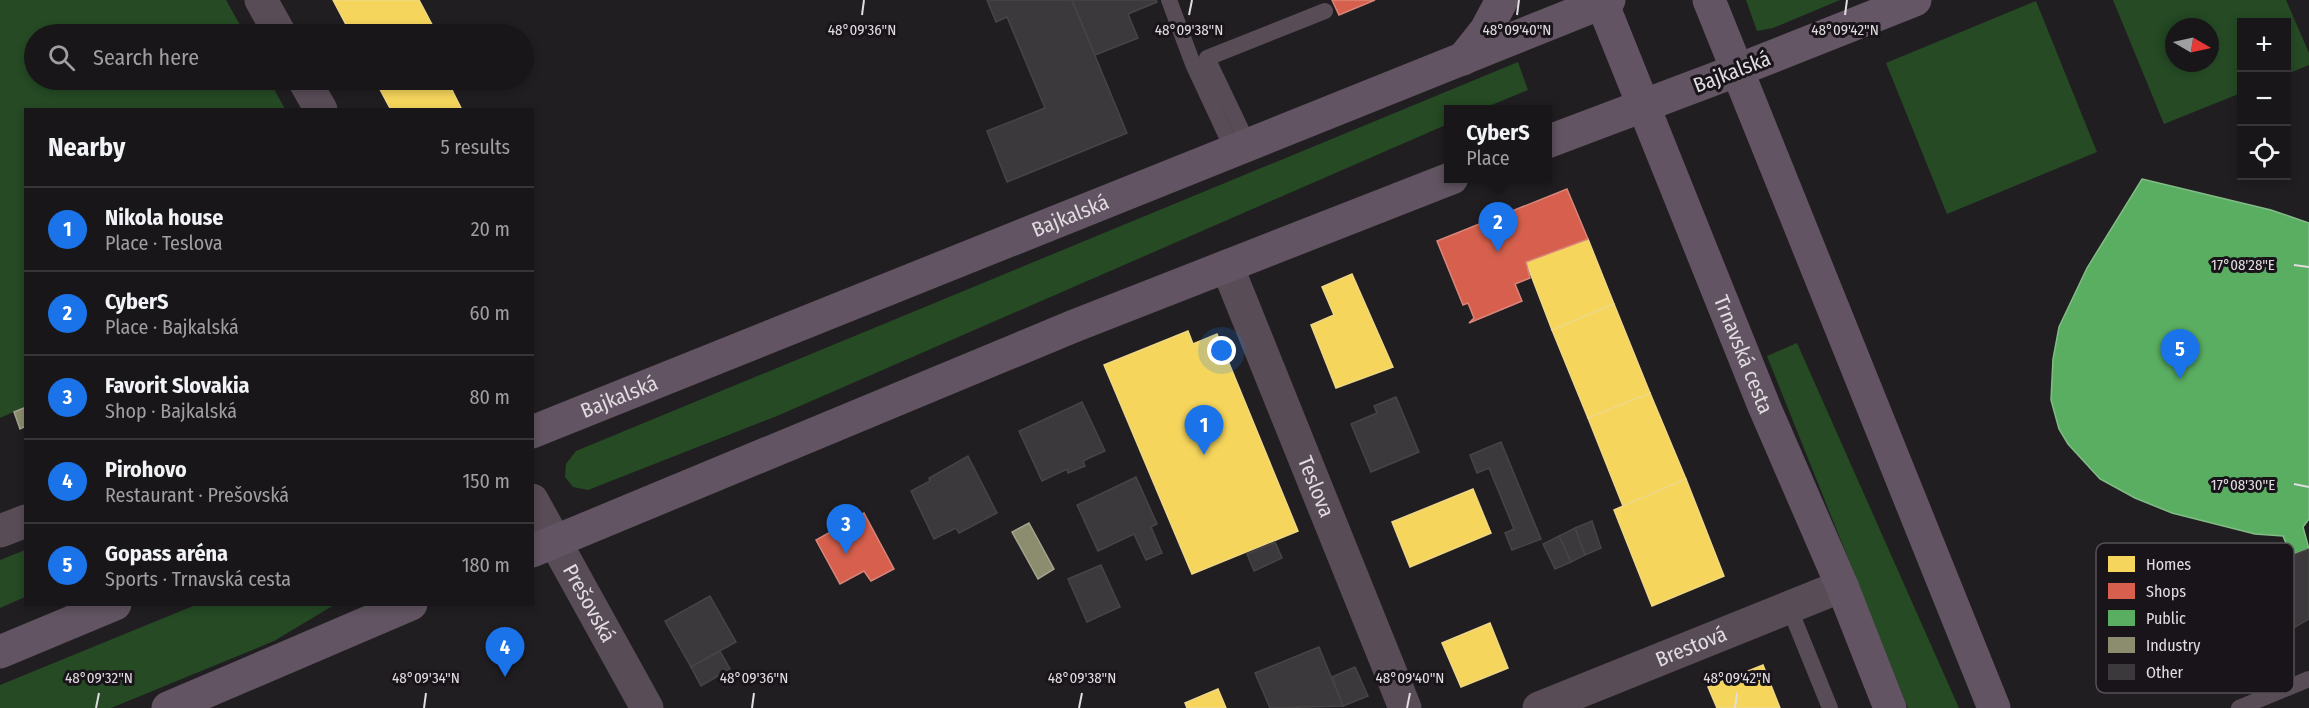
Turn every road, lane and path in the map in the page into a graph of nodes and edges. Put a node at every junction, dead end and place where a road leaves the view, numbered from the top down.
1 (261, 0) edge
2 (1169, 0) edge
3 (1502, 0) edge
4 (1709, 0) edge
5 (1915, 0) edge
6 (1604, 1) edge
7 (1325, 11) dead end
8 (274, 24) edge
9 (1462, 60) junction
10 (1200, 61) junction
11 (1738, 70) junction
12 (310, 90) edge
13 (1643, 106) junction
14 (320, 108) edge
15 (1552, 140) edge
16 (1241, 149) junction
17 (1444, 181) edge
18 (1227, 266) junction
19 (534, 431) edge
20 (534, 508) edge
21 (24, 522) edge
22 (0, 531) edge
23 (544, 546) edge
24 (1842, 586) junction
25 (110, 606) edge
26 (406, 606) edge
27 (1789, 607) junction
28 (0, 652) edge
29 (2309, 679) edge
30 (2294, 685) edge
31 (2275, 693) edge
32 (168, 708) edge
33 (647, 708) edge
34 (1405, 708) edge
35 (1539, 708) edge
36 (1830, 708) edge
37 (1890, 708) edge
38 (1994, 708) edge
39 (2239, 708) edge

1 - 8 street
2 - 10 lane
3 - 9 main road
4 - 11 main road
5 - 11 main road, Bajkalská
6 - 9 main road, Bajkalská
6 - 13 main road, Trnavská cesta
7 - 10 lane
9 - 16 main road, Bajkalská
10 - 16 lane
11 - 13 main road, Bajkalská
11 - 38 main road
12 - 14 street
13 - 15 main road, Bajkalská
13 - 24 main road, Trnavská cesta
16 - 19 main road, Bajkalská
17 - 18 main road
18 - 23 main road
18 - 34 street, Teslova
20 - 23 street, Prešovská
21 - 22 street
23 - 33 street, Prešovská
24 - 27 street, Brestová
24 - 37 main road, Trnavská cesta
25 - 28 main road
26 - 32 main road
27 - 35 street, Brestová
27 - 36 lane
29 - 30 lane
31 - 39 lane

